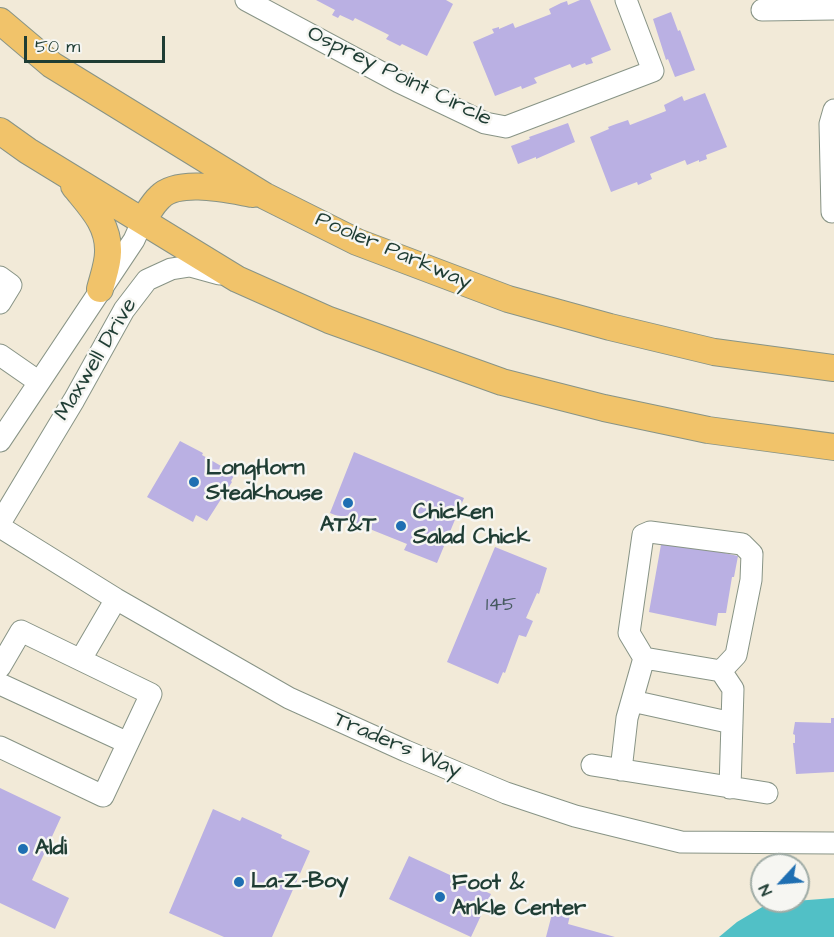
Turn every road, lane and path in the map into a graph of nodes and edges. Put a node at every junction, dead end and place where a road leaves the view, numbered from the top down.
1 (246, 0) edge
2 (626, 0) edge
3 (834, 9) edge
4 (762, 10) dead end
5 (0, 21) edge
6 (834, 110) edge
7 (0, 131) edge
8 (62, 171) junction
9 (266, 196) junction
10 (832, 212) dead end
11 (143, 220) junction
12 (0, 277) edge
13 (237, 279) junction
14 (100, 289) junction
15 (0, 303) edge
16 (0, 355) edge
17 (834, 368) edge
18 (39, 382) junction
19 (730, 434) junction
20 (0, 441) edge
21 (834, 447) edge
22 (834, 462) edge
23 (0, 523) edge
24 (0, 527) edge
25 (116, 599) junction
26 (644, 658) junction
27 (81, 659) junction
28 (0, 667) edge
29 (721, 671) junction
30 (0, 684) edge
31 (632, 701) junction
32 (732, 723) junction
33 (128, 743) junction
34 (0, 747) edge
35 (592, 765) dead end
36 (621, 770) junction
37 (730, 788) junction
38 (767, 794) dead end
39 (834, 843) edge

1 - 2 street, Osprey Point Circle
3 - 4 street
5 - 9 main road, Pooler Parkway
6 - 10 street
7 - 8 main road
8 - 11 main road
8 - 14 main road
9 - 11 main road
9 - 17 main road, Pooler Parkway
11 - 13 main road
11 - 14 street, Maxwell Drive
12 - 15 street
13 - 19 main road
13 - 23 street, Maxwell Drive
14 - 18 street, Maxwell Drive
16 - 18 street
18 - 20 street, Maxwell Drive
19 - 21 main road
19 - 22 main road
24 - 25 street, Traders Way
25 - 27 street
25 - 39 street, Traders Way
26 - 29 street
26 - 29 street
26 - 31 street
27 - 28 street
27 - 33 street
29 - 32 street
30 - 33 street
31 - 32 street
31 - 36 street
32 - 37 street
33 - 34 street
35 - 36 street
36 - 37 street
37 - 38 street

